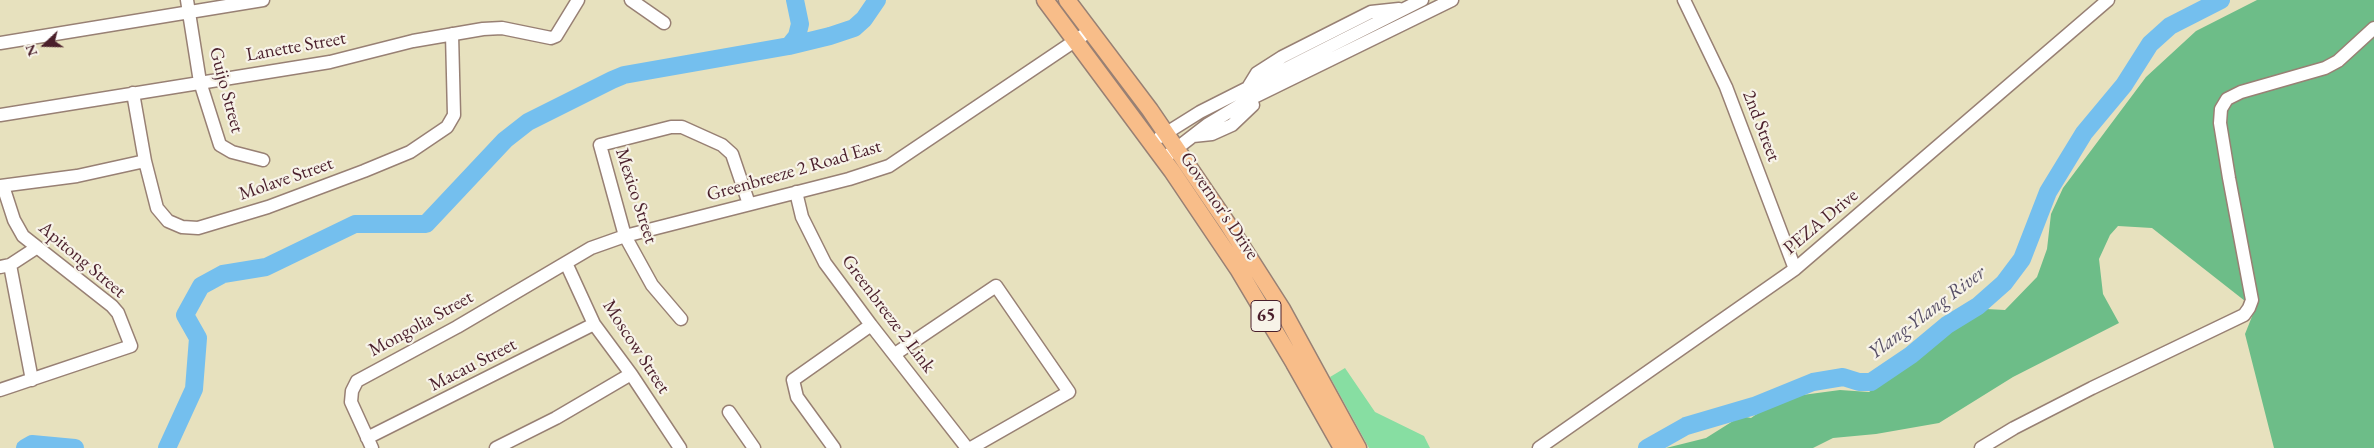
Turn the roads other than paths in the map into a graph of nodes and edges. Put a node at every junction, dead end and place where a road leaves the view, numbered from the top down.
1 (263, 0) edge
2 (578, 0) edge
3 (631, 0) edge
4 (1045, 0) edge
5 (1067, 0) edge
6 (1422, 0) edge
7 (1452, 0) edge
8 (1684, 0) edge
9 (2108, 0) edge
10 (188, 6) edge
11 (664, 23) dead end
12 (2374, 28) edge
13 (1091, 30) junction
14 (452, 34) junction
15 (1076, 40) junction
16 (0, 43) edge
17 (200, 82) junction
18 (133, 93) junction
19 (0, 116) edge
20 (1166, 133) junction
21 (1152, 142) junction
22 (1180, 152) junction
23 (263, 160) dead end
24 (145, 161) junction
25 (1166, 163) junction
26 (2, 186) edge
27 (796, 192) junction
28 (749, 204) junction
29 (625, 236) junction
30 (36, 248) junction
31 (566, 263) junction
32 (5, 266) edge
33 (1795, 269) junction
34 (681, 319) dead end
35 (594, 324) junction
36 (871, 326) junction
37 (895, 354) junction
38 (631, 374) junction
39 (32, 380) junction
40 (0, 390) edge
41 (729, 412) dead end
42 (370, 443) edge
43 (496, 448) edge
44 (680, 448) edge
45 (754, 448) edge
46 (834, 448) edge
47 (967, 448) edge
48 (972, 448) edge
49 (1342, 448) edge
50 (1358, 448) edge
51 (1539, 448) edge
52 (1981, 448) edge

1 - 10 street
2 - 14 street, Lanette Street
3 - 11 street
4 - 15 main road, Governor's Drive / 65
5 - 13 main road, Governor's Drive / 65
6 - 20 street
7 - 22 street
8 - 33 street, 2nd Street
9 - 33 street, PEZA Drive
10 - 16 street
10 - 17 street, Guijo Street
12 - 52 street
13 - 15 street, Greenbreeze 2 Road East
13 - 20 main road, Governor's Drive / 65
14 - 17 street, Lanette Street
14 - 24 street, Molave Street
15 - 21 main road, Governor's Drive / 65
15 - 27 street, Greenbreeze 2 Road East
17 - 18 street, Lanette Street
17 - 23 street, Guijo Street
18 - 19 street, Lanette Street
18 - 24 street, Molave Street
20 - 21 street
20 - 22 main road, Governor's Drive / 65
21 - 25 main road, Governor's Drive / 65
22 - 25 main road
22 - 50 main road, Governor's Drive / 65
24 - 26 street
25 - 49 main road, Governor's Drive / 65
26 - 30 street, Apitong Street
27 - 28 street, Greenbreeze 2 Road East
27 - 36 street, Greenbreeze 2 Link
28 - 29 street, Greenbreeze 2 Road East
28 - 29 street, Mexico Street
29 - 31 street, Greenbreeze 2 Road East
29 - 34 street, Mexico Street
30 - 32 street
30 - 39 street, Apitong Street
31 - 35 street, Moscow Street
31 - 42 street, Mongolia Street
32 - 39 street
33 - 51 street, PEZA Drive
35 - 38 street, Moscow Street
35 - 42 street, Macau Street
36 - 37 street, Greenbreeze 2 Link
36 - 46 street
37 - 47 street, Greenbreeze 2 Link
37 - 48 street
38 - 43 street
38 - 44 street, Moscow Street
39 - 40 street, Apitong Street
41 - 45 street

